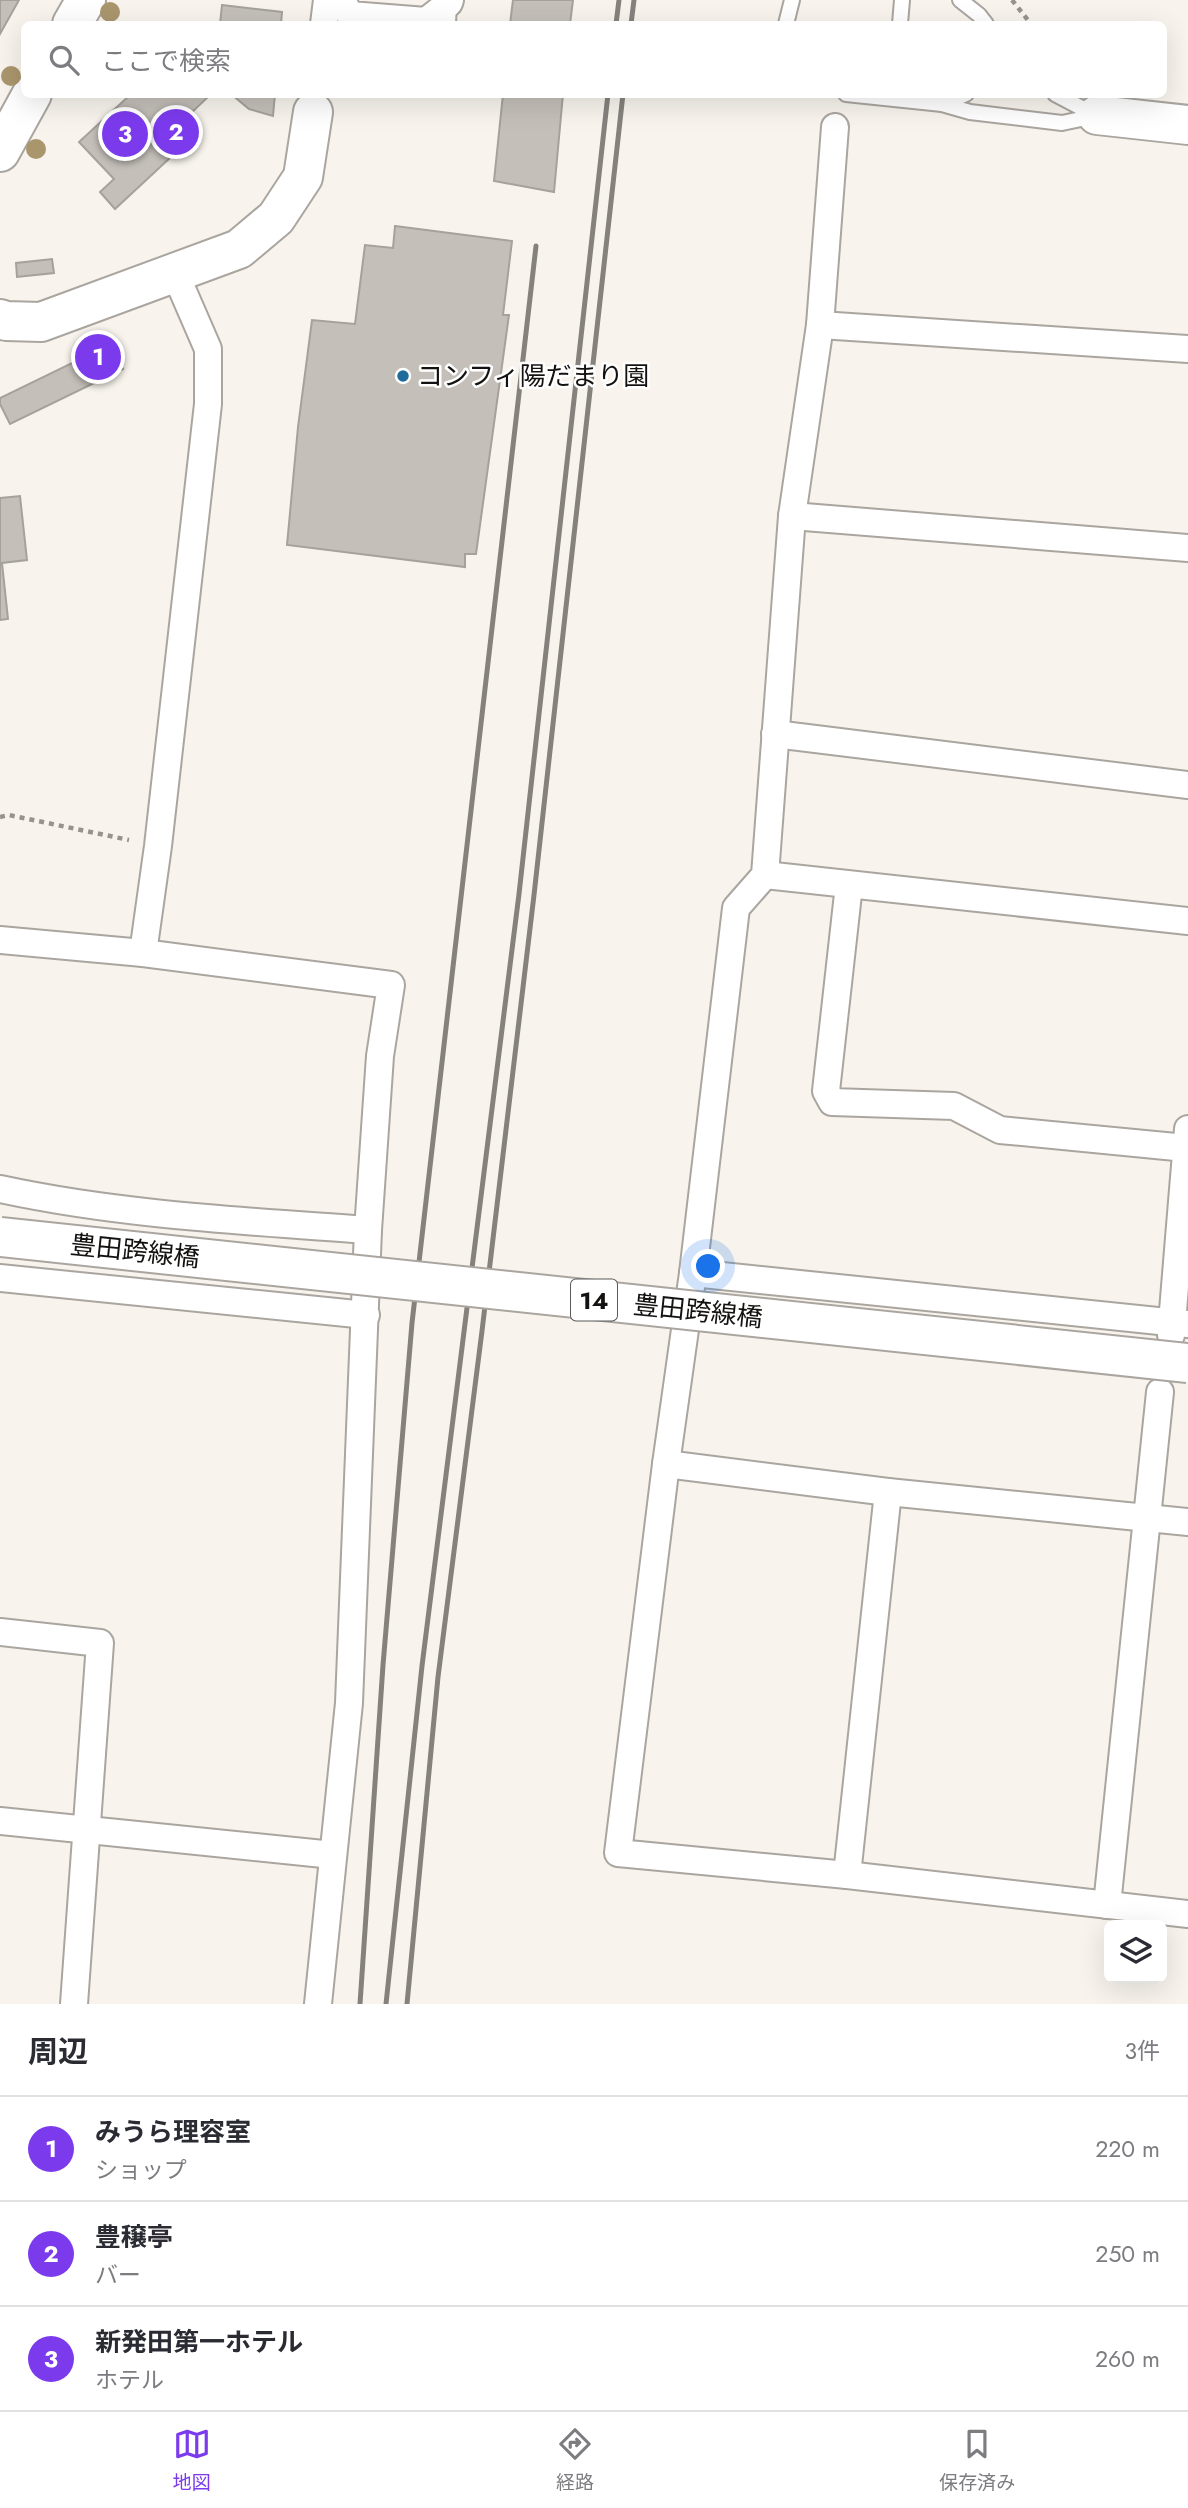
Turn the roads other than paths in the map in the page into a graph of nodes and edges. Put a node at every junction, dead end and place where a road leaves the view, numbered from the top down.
1 (86, 0) edge
2 (327, 0) edge
3 (342, 0) edge
4 (902, 0) edge
5 (960, 0) edge
6 (791, 1) edge
7 (449, 9) edge
8 (74, 21) edge
9 (324, 21) edge
10 (787, 21) edge
11 (900, 21) edge
12 (984, 21) edge
13 (31, 98) edge
14 (898, 98) edge
15 (956, 98) edge
16 (1063, 98) edge
17 (942, 104) junction
18 (318, 106) edge
19 (1097, 116) junction
20 (1188, 125) edge
21 (835, 127) dead end
22 (0, 152) edge
23 (175, 273) junction
24 (0, 319) edge
25 (820, 325) junction
26 (1188, 349) edge
27 (792, 516) junction
28 (1188, 548) edge
29 (775, 734) junction
30 (1188, 785) edge
31 (765, 875) junction
32 (849, 885) junction
33 (1188, 921) edge
34 (0, 940) edge
35 (143, 953) junction
36 (1187, 1138) edge
37 (0, 1189) edge
38 (368, 1230) junction
39 (0, 1237) edge
40 (693, 1273) junction
41 (0, 1278) edge
42 (366, 1315) junction
43 (1180, 1336) edge
44 (1160, 1392) dead end
45 (666, 1464) junction
46 (888, 1492) junction
47 (1148, 1518) junction
48 (1188, 1522) edge
49 (0, 1632) edge
50 (0, 1821) edge
51 (88, 1830) junction
52 (333, 1855) junction
53 (847, 1875) junction
54 (1107, 1905) junction
55 (1188, 1914) edge
56 (74, 2004) edge
57 (317, 2004) edge

1 - 8 main road
2 - 9 street
3 - 7 street
4 - 11 lane
5 - 12 lane
6 - 10 lane
13 - 22 main road
14 - 17 lane
15 - 17 lane
16 - 19 lane
17 - 19 lane
18 - 23 main road
19 - 20 main road
21 - 25 street
23 - 24 main road
23 - 35 street
25 - 26 street
25 - 27 street
27 - 28 street
27 - 29 street
29 - 30 street
29 - 31 street
31 - 32 street
31 - 40 street
32 - 33 street
32 - 36 street
34 - 35 street
35 - 38 street
36 - 43 street
37 - 38 street
38 - 42 street
39 - 43 main road, 豊田跨線橋 / 14, bridge
40 - 43 street
40 - 45 street
41 - 42 street
42 - 52 street
44 - 47 street
45 - 46 street
45 - 53 street
46 - 47 street
46 - 53 street
47 - 48 street
47 - 54 street
49 - 51 street
50 - 51 street
51 - 52 street
51 - 56 street
52 - 57 street
53 - 54 street
54 - 55 street

